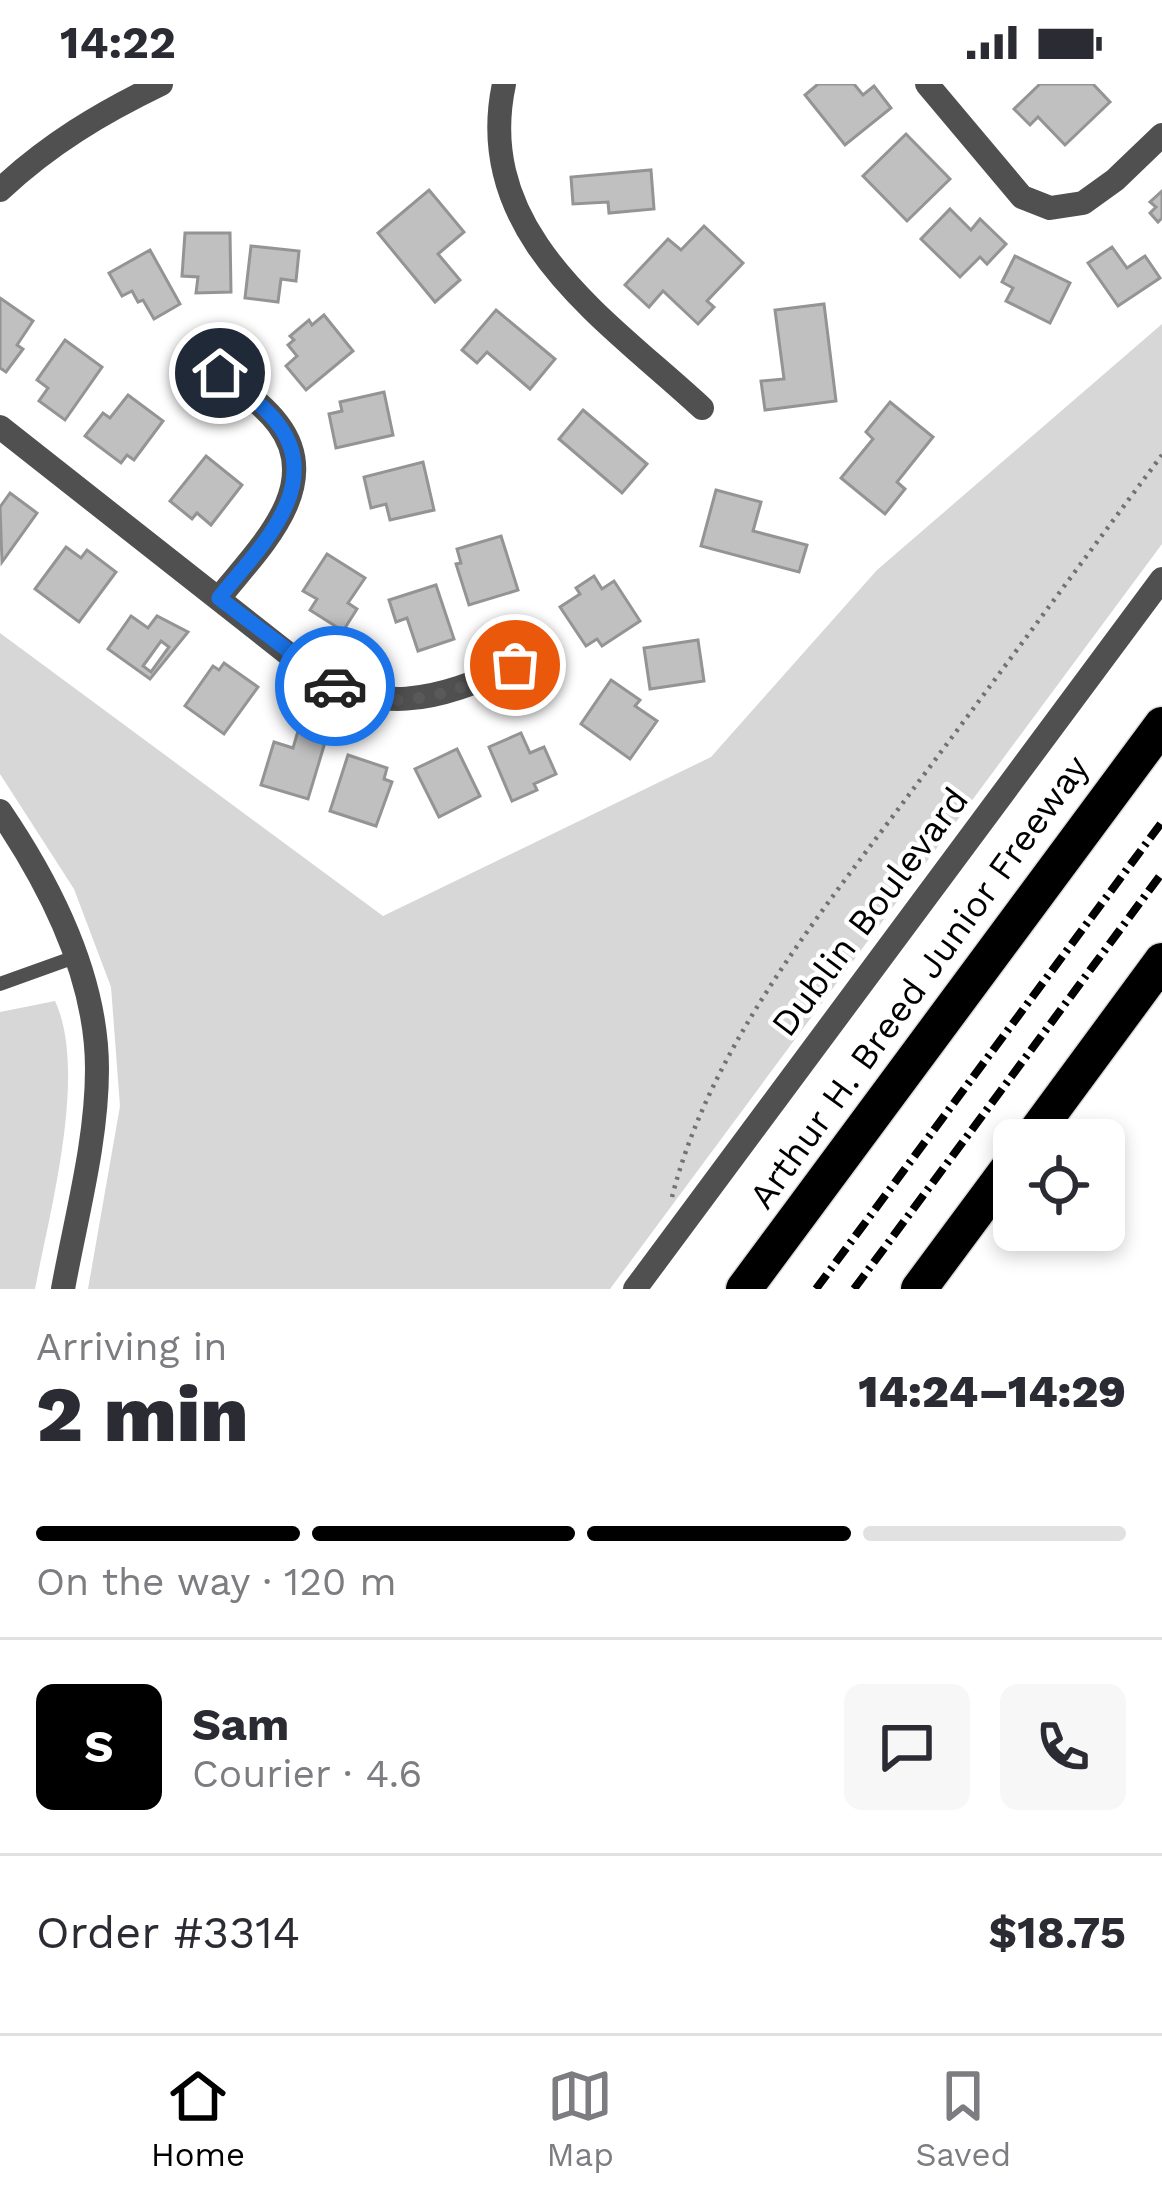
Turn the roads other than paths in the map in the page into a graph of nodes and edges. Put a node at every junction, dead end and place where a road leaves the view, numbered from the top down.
1 (161, 84) edge
2 (503, 84) edge
3 (927, 84) edge
4 (1162, 135) edge
5 (0, 190) edge
6 (220, 373) dead end
7 (702, 408) dead end
8 (0, 427) edge
9 (1162, 579) edge
10 (219, 598) junction
11 (515, 665) dead end
12 (1162, 725) edge
13 (0, 812) edge
14 (76, 957) junction
15 (1162, 961) edge
16 (0, 984) edge
17 (1045, 1119) edge
18 (993, 1189) edge
19 (63, 1289) edge
20 (635, 1289) edge
21 (745, 1289) edge
22 (919, 1289) edge

1 - 5 street
2 - 7 street
3 - 4 street
6 - 10 street
8 - 10 street
9 - 20 street, Dublin Boulevard
10 - 11 street
12 - 21 highway, Arthur H. Breed Junior Freeway
13 - 14 street
14 - 16 lane
14 - 19 street
15 - 17 highway
18 - 22 highway

